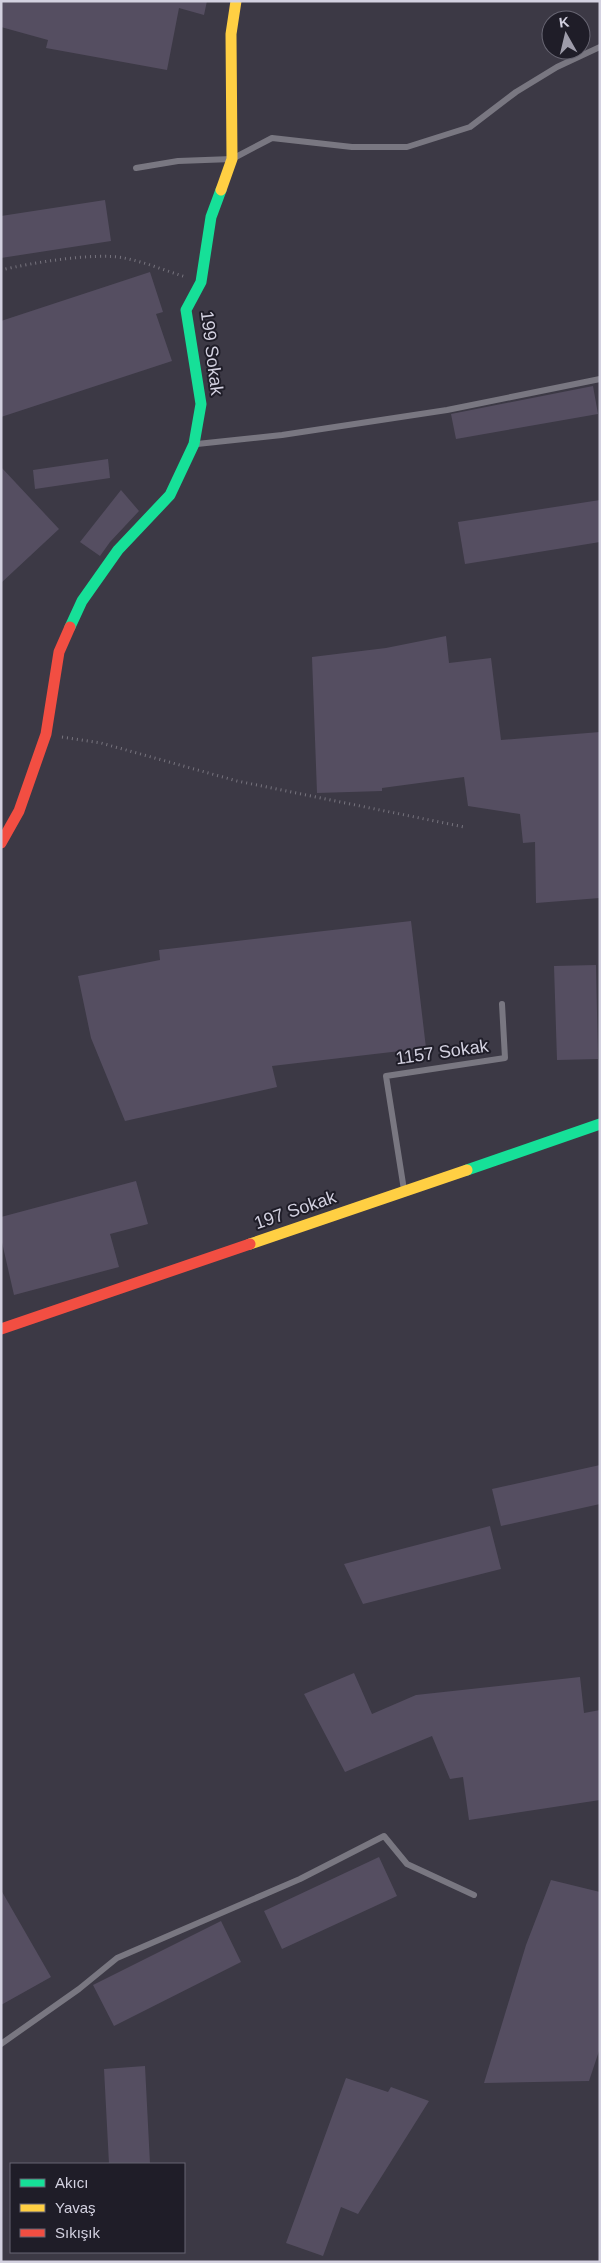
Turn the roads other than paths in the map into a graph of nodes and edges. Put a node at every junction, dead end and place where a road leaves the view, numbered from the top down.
1 (236, 1) edge
2 (600, 47) edge
3 (232, 159) junction
4 (136, 168) dead end
5 (600, 378) edge
6 (194, 444) junction
7 (1, 843) edge
8 (502, 1004) dead end
9 (600, 1124) edge
10 (405, 1191) junction
11 (1, 1329) edge
12 (474, 1895) dead end
13 (1, 2044) edge

1 - 3 street, 199 Sokak
2 - 3 lane
3 - 4 lane
3 - 6 street, 199 Sokak
5 - 6 lane
6 - 7 street, 199 Sokak
8 - 10 lane, 1157 Sokak
9 - 10 street, 197 Sokak
10 - 11 street, 197 Sokak
12 - 13 lane

